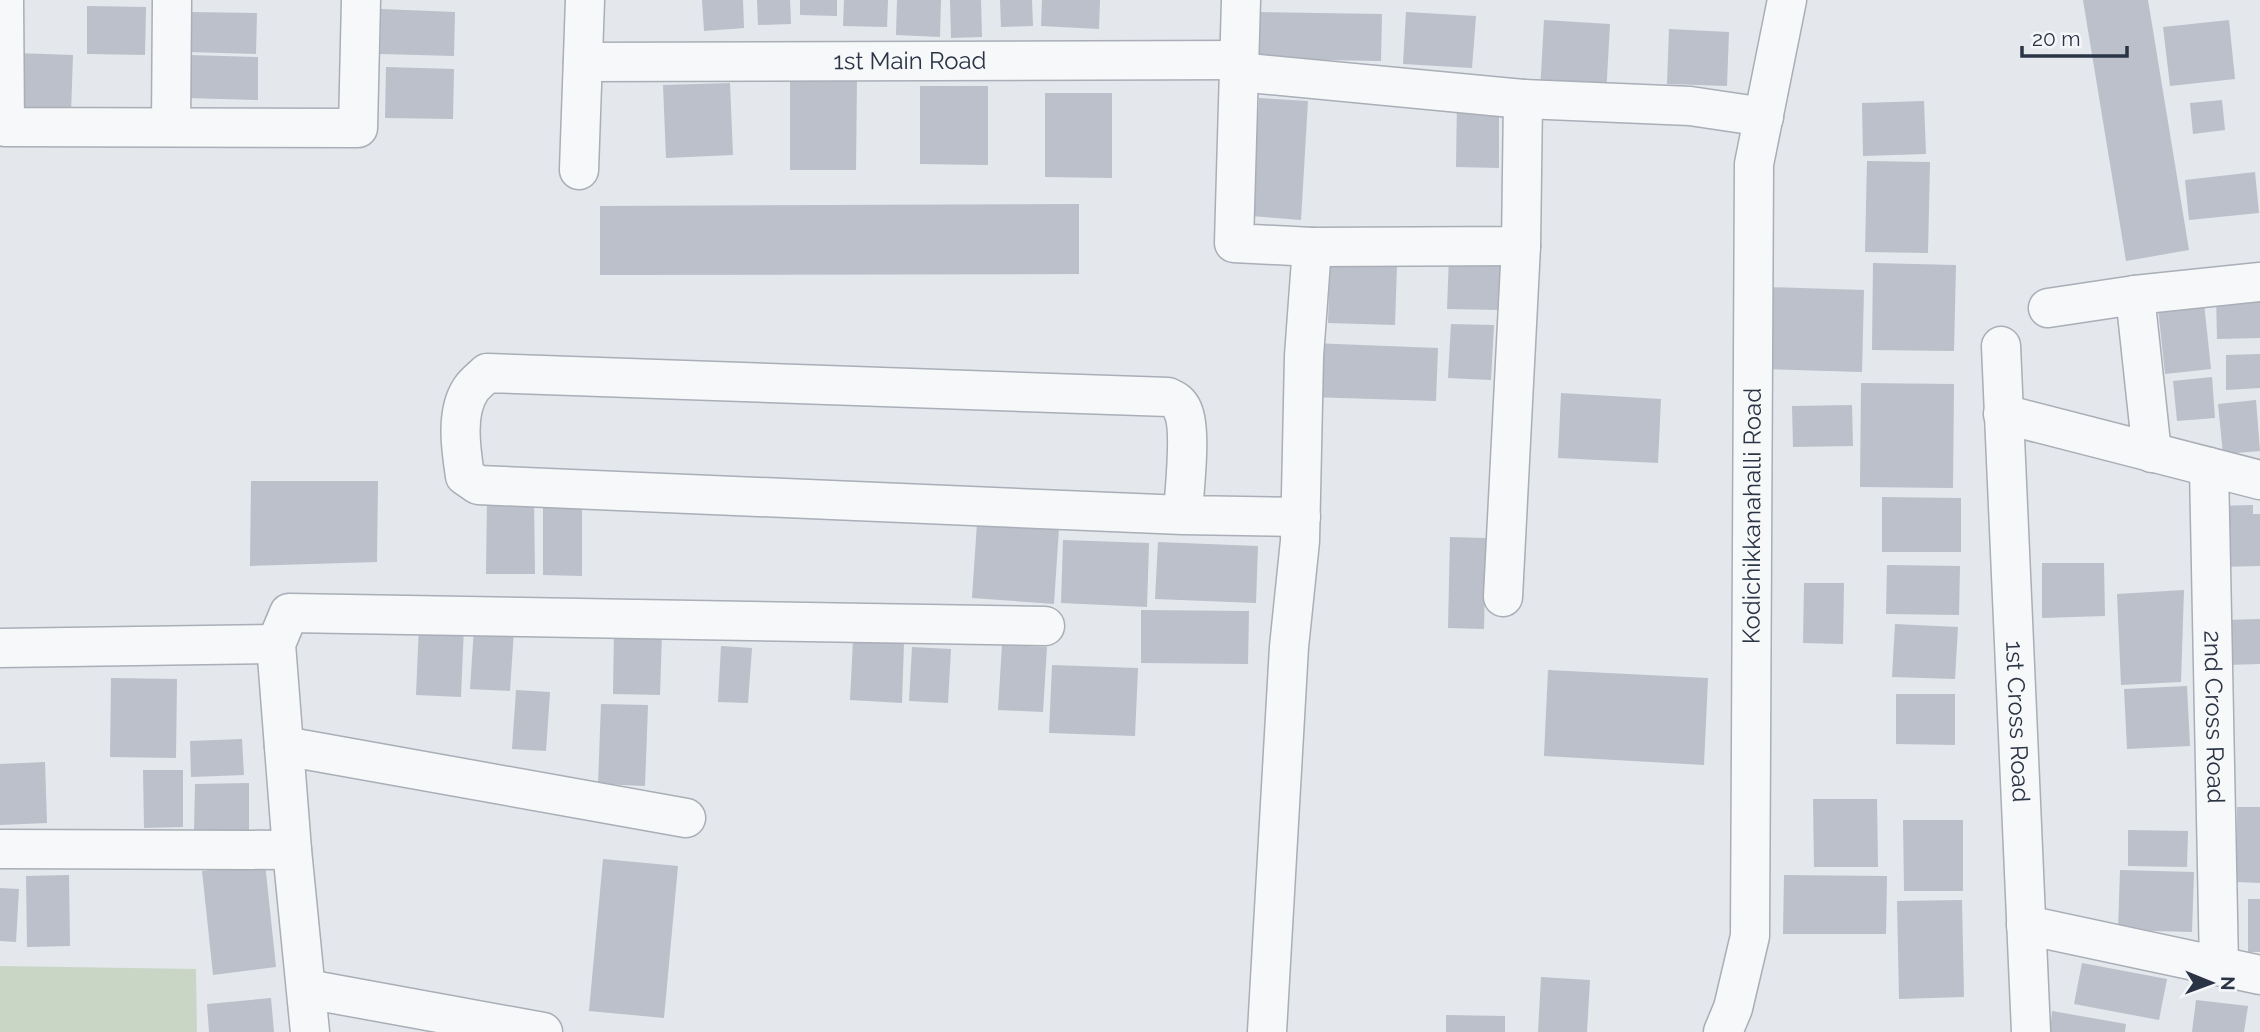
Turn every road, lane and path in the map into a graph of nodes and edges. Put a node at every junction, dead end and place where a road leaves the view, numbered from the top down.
1 (4, 0) edge
2 (172, 0) edge
3 (361, 0) edge
4 (585, 0) edge
5 (1241, 0) edge
6 (1787, 0) edge
7 (583, 62) junction
8 (1239, 66) junction
9 (1523, 99) junction
10 (1764, 117) junction
11 (171, 128) junction
12 (579, 170) dead end
13 (1521, 246) junction
14 (1312, 247) junction
15 (2260, 282) edge
16 (2134, 295) junction
17 (2048, 308) dead end
18 (2001, 346) dead end
19 (2003, 414) junction
20 (2152, 453) junction
21 (2209, 467) junction
22 (2260, 480) edge
23 (1183, 515) junction
24 (1301, 517) junction
25 (1503, 597) dead end
26 (1045, 626) dead end
27 (276, 644) junction
28 (0, 648) edge
29 (284, 746) junction
30 (686, 818) dead end
31 (0, 849) edge
32 (292, 850) junction
33 (2026, 926) junction
34 (2219, 967) junction
35 (2260, 975) edge
36 (307, 989) junction
37 (310, 1032) edge
38 (543, 1032) edge
39 (1267, 1032) edge
40 (1723, 1032) edge
41 (2031, 1032) edge

1 - 11 street
2 - 11 street
3 - 11 street
4 - 7 street
5 - 8 street
6 - 10 street, Kodichikkanahalli Road
7 - 8 street, 1st Main Road
7 - 12 street
8 - 9 street, 1st Main Road
8 - 14 street
9 - 10 street, 1st Main Road
9 - 13 street
10 - 40 street, Kodichikkanahalli Road
13 - 14 street
13 - 25 street
14 - 24 street
15 - 16 street
16 - 17 street
16 - 20 street
18 - 19 street, 1st Cross Road
19 - 20 street
19 - 33 street, 1st Cross Road
20 - 21 street
21 - 22 street
21 - 34 street, 2nd Cross Road
23 - 23 street
23 - 24 street
24 - 39 street
26 - 27 street
27 - 28 street
27 - 29 street
29 - 30 street
29 - 32 street
31 - 32 street
32 - 36 street
33 - 34 street
33 - 41 street, 1st Cross Road
34 - 35 street
36 - 37 street
36 - 38 street

